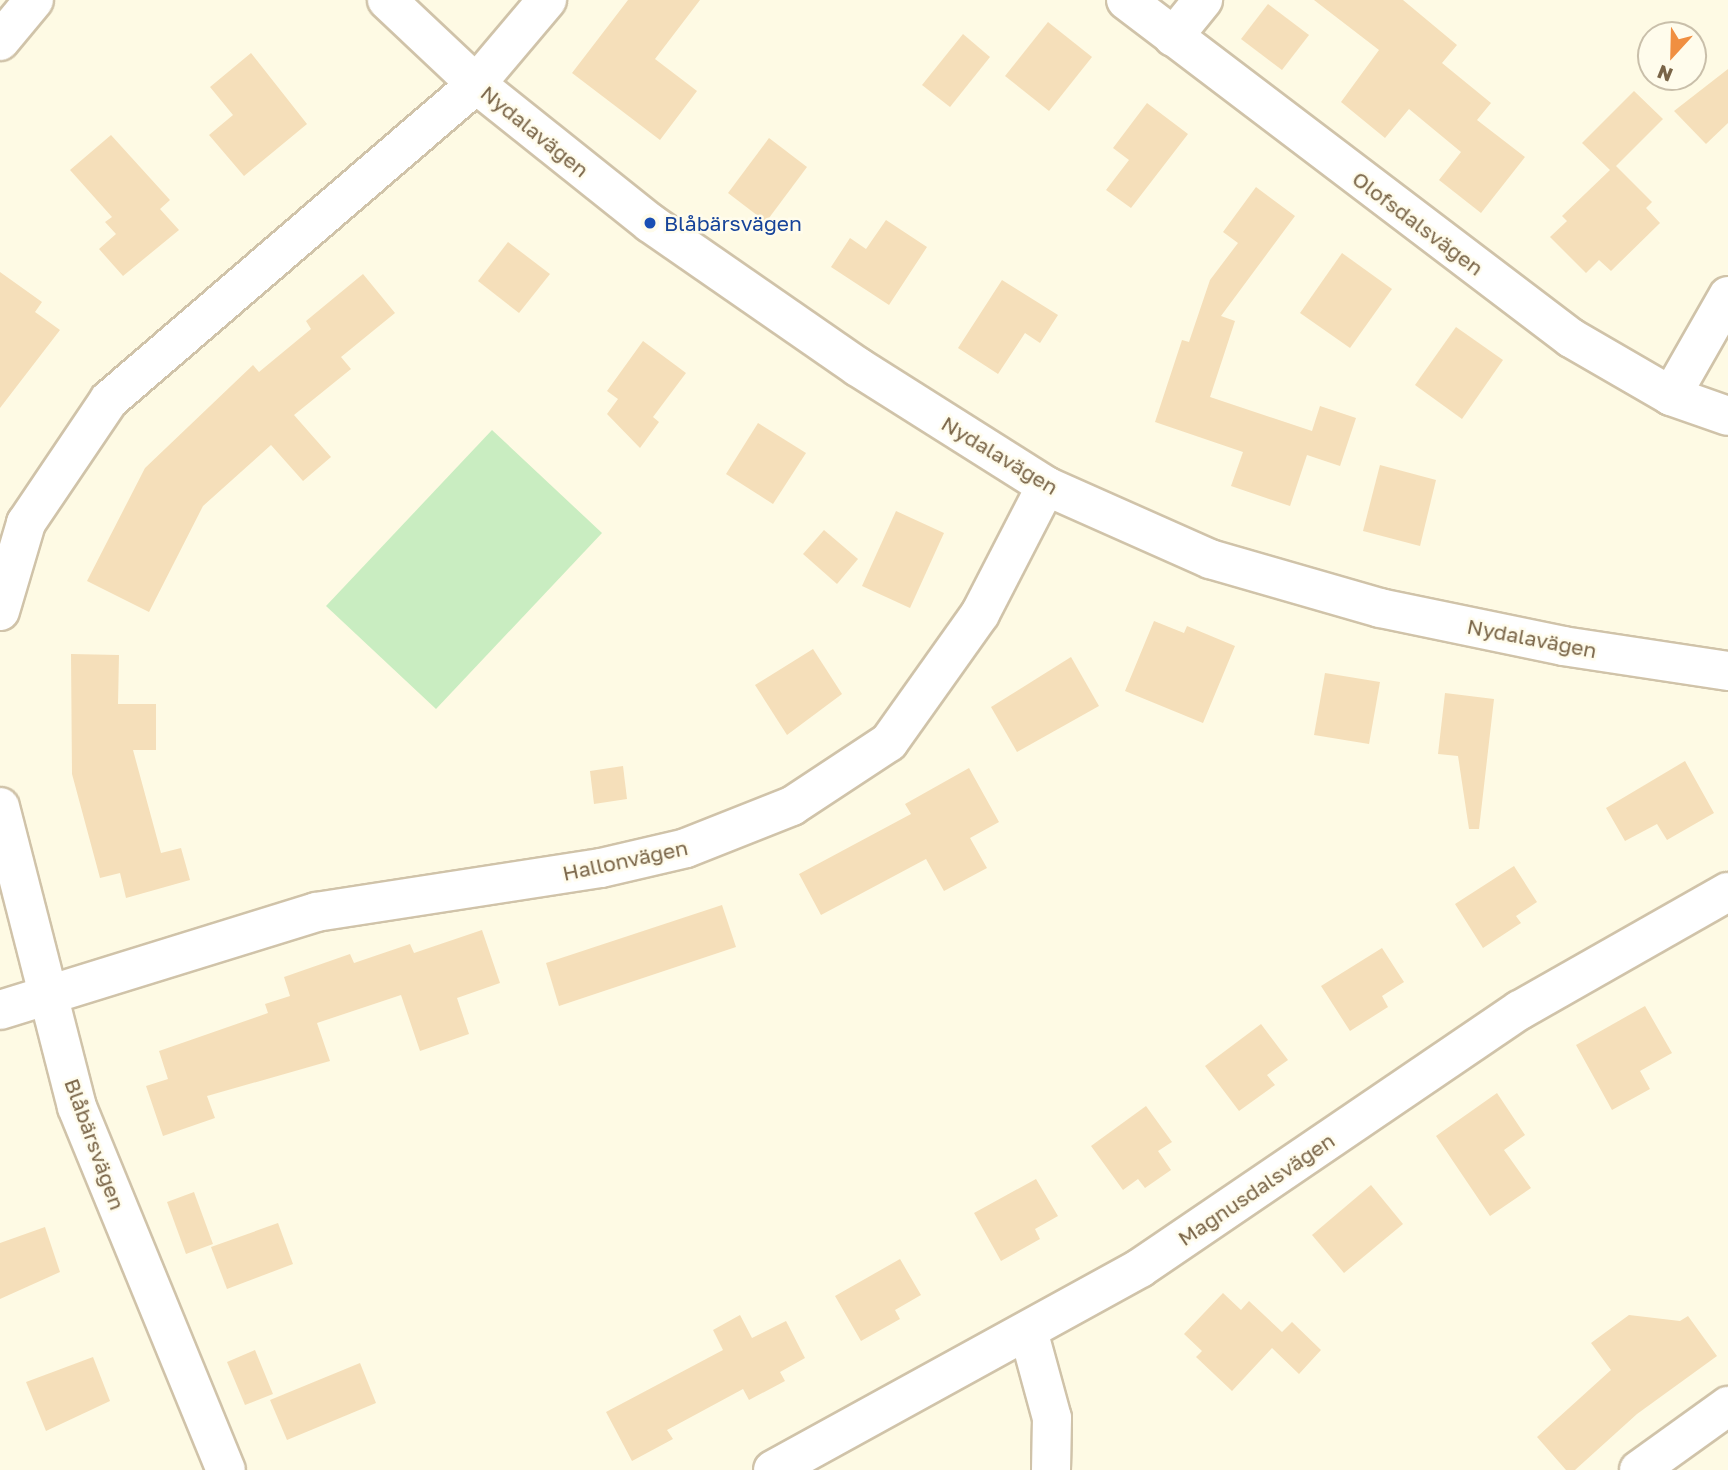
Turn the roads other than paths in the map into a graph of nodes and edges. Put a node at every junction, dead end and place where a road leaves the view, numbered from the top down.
1 (34, 0) edge
2 (387, 0) edge
3 (547, 0) edge
4 (1126, 0) edge
5 (1203, 0) edge
6 (1173, 37) junction
7 (0, 41) edge
8 (475, 84) junction
9 (1728, 296) edge
10 (1671, 396) junction
11 (1728, 416) edge
12 (1046, 486) junction
13 (0, 611) edge
14 (1728, 671) edge
15 (0, 807) edge
16 (1728, 891) edge
17 (48, 994) junction
18 (0, 1010) edge
19 (1029, 1334) junction
20 (1728, 1406) edge
21 (226, 1470) edge
22 (773, 1470) edge
23 (1051, 1470) edge
24 (1639, 1470) edge

1 - 7 street
2 - 8 street, Nydalavägen
3 - 8 street
4 - 6 street, Olofsdalsvägen
5 - 6 street
6 - 10 street, Olofsdalsvägen
8 - 12 street, Nydalavägen
8 - 13 street
9 - 10 street
10 - 11 street, Olofsdalsvägen
12 - 14 street, Nydalavägen
12 - 17 street, Hallonvägen
15 - 17 street, Blåbärsvägen
16 - 19 street, Magnusdalsvägen
17 - 18 street, Hallonvägen
17 - 21 street, Blåbärsvägen
19 - 22 street, Magnusdalsvägen
19 - 23 street
20 - 24 street

